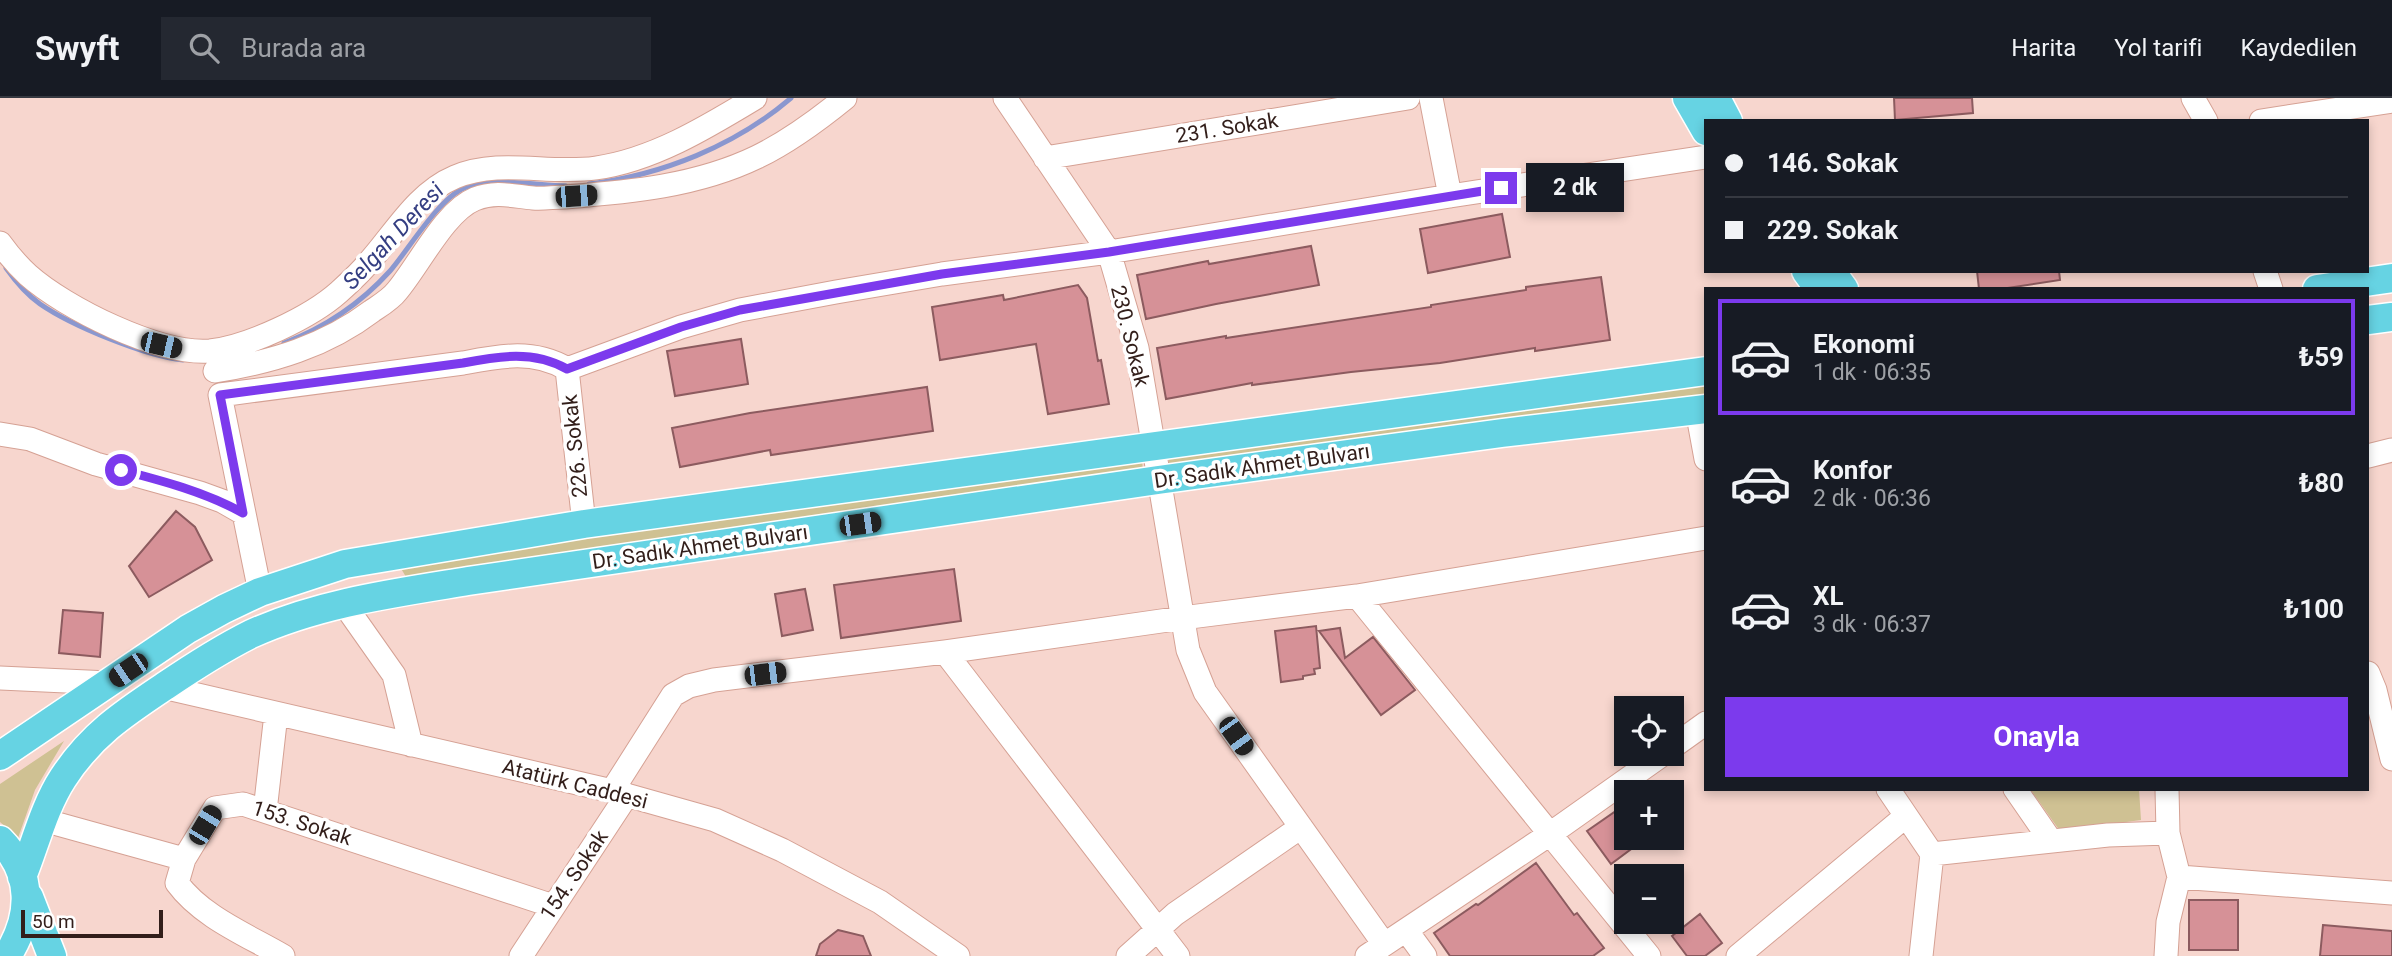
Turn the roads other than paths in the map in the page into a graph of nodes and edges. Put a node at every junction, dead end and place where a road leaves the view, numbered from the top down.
1 (755, 98) edge
2 (845, 98) edge
3 (1005, 98) edge
4 (1408, 98) edge
5 (1431, 98) edge
6 (1687, 98) edge
7 (1716, 98) edge
8 (2193, 98) edge
9 (2392, 101) edge
10 (1727, 119) edge
11 (2205, 119) edge
12 (2274, 119) edge
13 (1704, 128) edge
14 (1704, 157) edge
15 (1045, 158) junction
16 (1450, 196) junction
17 (0, 243) edge
18 (1109, 252) junction
19 (2392, 278) edge
20 (2331, 287) edge
21 (2392, 317) edge
22 (2369, 320) edge
23 (213, 361) junction
24 (567, 369) junction
25 (1704, 371) edge
26 (220, 395) junction
27 (1702, 410) edge
28 (0, 434) edge
29 (1704, 434) edge
30 (1153, 445) junction
31 (2392, 450) edge
32 (2369, 456) edge
33 (1158, 480) junction
34 (243, 513) junction
35 (584, 524) junction
36 (1704, 538) edge
37 (260, 592) junction
38 (1357, 596) junction
39 (344, 604) junction
40 (1182, 618) junction
41 (945, 652) junction
42 (2369, 675) edge
43 (0, 678) edge
44 (108, 683) junction
45 (163, 687) junction
46 (276, 714) junction
47 (1704, 724) edge
48 (1684, 739) edge
49 (411, 745) junction
50 (0, 756) edge
51 (2392, 759) edge
52 (1646, 766) edge
53 (1889, 791) edge
54 (2016, 791) edge
55 (2167, 791) edge
56 (619, 793) junction
57 (265, 811) junction
58 (1906, 816) junction
59 (43, 820) junction
60 (1301, 827) junction
61 (2168, 833) junction
62 (1550, 834) junction
63 (0, 839) edge
64 (2051, 841) junction
65 (1932, 854) junction
66 (184, 859) junction
67 (2179, 877) junction
68 (24, 882) junction
69 (2392, 893) edge
70 (553, 906) junction
71 (1158, 930) junction
72 (1406, 930) junction
73 (1375, 950) edge
74 (7, 956) edge
75 (51, 956) edge
76 (283, 956) edge
77 (521, 956) edge
78 (958, 956) edge
79 (1128, 956) edge
80 (1178, 956) edge
81 (1425, 956) edge
82 (1649, 956) edge
83 (1738, 956) edge
84 (1921, 956) edge
85 (2166, 956) edge

1 - 23 street
2 - 23 street
3 - 15 street, 230. Sokak
4 - 15 street, 231. Sokak
5 - 16 street
6 - 13 main road
7 - 10 main road
8 - 11 street
9 - 12 street
14 - 16 street
15 - 18 street, 230. Sokak
16 - 18 street
17 - 23 street
18 - 24 street
18 - 30 street, 230. Sokak
19 - 20 main road
21 - 22 main road
23 - 26 street
24 - 26 street
24 - 35 street, 226. Sokak
25 - 30 main road, Dr. Sadık Ahmet Bulvarı
26 - 34 street
27 - 29 street
27 - 33 main road, Dr. Sadık Ahmet Bulvarı
28 - 34 street
30 - 33 street, 230. Sokak
30 - 35 main road, Dr. Sadık Ahmet Bulvarı
31 - 32 street
33 - 39 main road, Dr. Sadık Ahmet Bulvarı
33 - 40 street, 230. Sokak
34 - 37 street
35 - 37 main road, Dr. Sadık Ahmet Bulvarı
36 - 38 street, 154. Sokak
37 - 44 main road, Dr. Sadık Ahmet Bulvarı
38 - 40 street, 154. Sokak
38 - 62 street
39 - 45 main road, Dr. Sadık Ahmet Bulvarı
39 - 49 street
40 - 41 street, 154. Sokak
40 - 60 street, 230. Sokak
41 - 56 street, 154. Sokak
41 - 71 street
42 - 51 street
43 - 44 street
44 - 50 main road, Dr. Sadık Ahmet Bulvarı
45 - 46 street, Atatürk Caddesi
45 - 59 main road, Dr. Sadık Ahmet Bulvarı
46 - 49 street, Atatürk Caddesi
46 - 57 street
47 - 48 street
49 - 56 street, Atatürk Caddesi
52 - 62 street
53 - 58 street
54 - 64 street
55 - 61 street
56 - 70 street, 154. Sokak
56 - 78 street, Atatürk Caddesi
57 - 66 street, 153. Sokak
57 - 70 street, 153. Sokak
58 - 65 street
58 - 83 street
59 - 66 street
59 - 68 main road, Dr. Sadık Ahmet Bulvarı
60 - 71 street
60 - 73 street, 230. Sokak
61 - 64 street
61 - 67 street
62 - 72 street
62 - 82 street
63 - 68 main road
64 - 65 street
65 - 84 street
66 - 76 street, 153. Sokak
67 - 69 street
67 - 85 street
68 - 74 main road
68 - 75 main road
70 - 77 street, 154. Sokak
71 - 79 street
71 - 80 street
72 - 73 street
72 - 81 street

